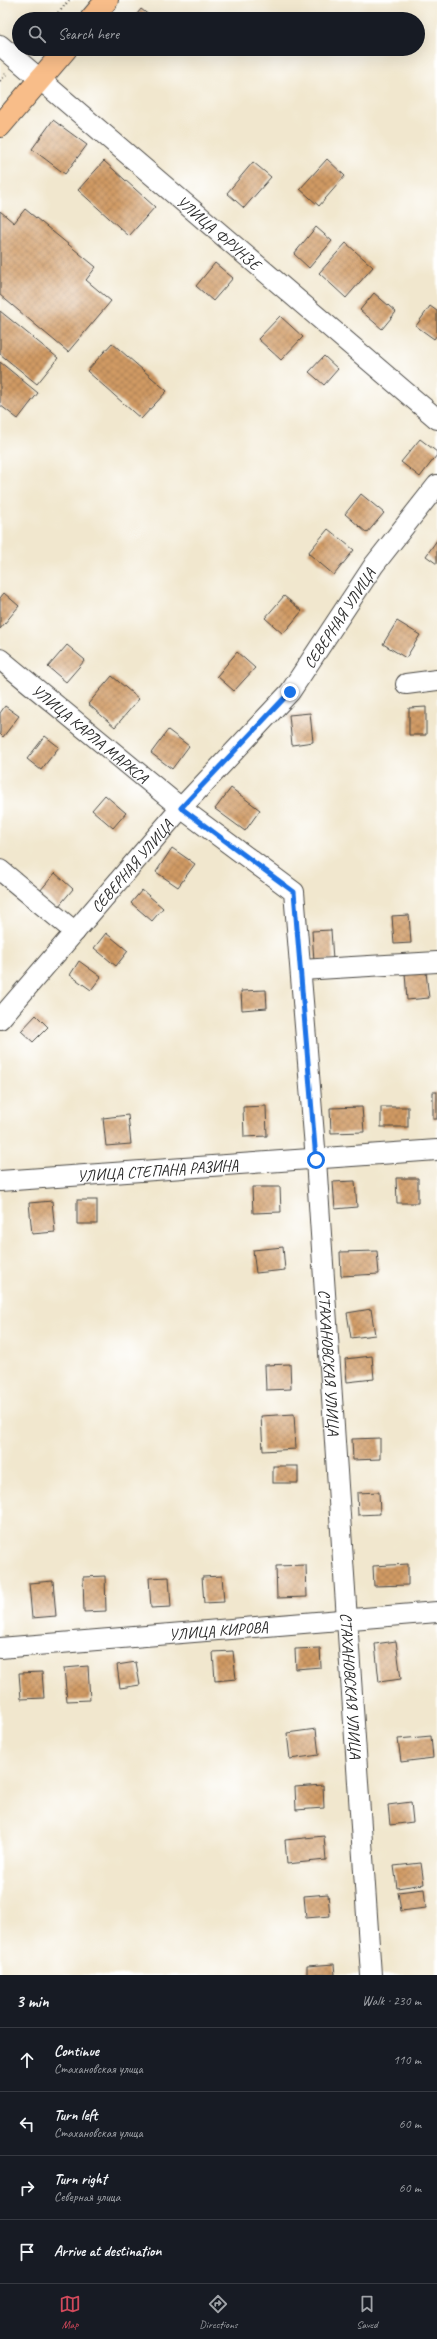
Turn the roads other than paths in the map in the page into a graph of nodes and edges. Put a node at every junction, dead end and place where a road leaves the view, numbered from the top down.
1 (107, 0) edge
2 (97, 12) edge
3 (0, 45) edge
4 (12, 56) edge
5 (13, 56) edge
6 (60, 56) edge
7 (40, 80) junction
8 (0, 126) edge
9 (437, 419) edge
10 (437, 484) edge
11 (0, 660) edge
12 (437, 680) edge
13 (406, 684) dead end
14 (181, 808) junction
15 (0, 870) edge
16 (75, 932) junction
17 (437, 962) edge
18 (300, 970) junction
19 (0, 1019) edge
20 (437, 1150) edge
21 (316, 1160) junction
22 (0, 1181) edge
23 (437, 1612) edge
24 (346, 1620) junction
25 (0, 1648) edge
26 (371, 1975) edge

1 - 2 main road
3 - 4 street, УЛИЦА ФРУНЗЕ
5 - 7 street, УЛИЦА ФРУНЗЕ
6 - 7 main road
7 - 8 main road
7 - 9 street, УЛИЦА ФРУНЗЕ
10 - 14 street, СЕВЕРНАЯ УЛИЦА
11 - 14 street, УЛИЦА КАРЛА МАРКСА
12 - 13 street
14 - 16 street, СЕВЕРНАЯ УЛИЦА
14 - 18 street, СТАХАНОВСКАЯ УЛИЦА
15 - 16 street
16 - 19 street, СЕВЕРНАЯ УЛИЦА
17 - 18 street
18 - 21 street, СТАХАНОВСКАЯ УЛИЦА
20 - 21 street, УЛИЦА СТЕПАНА РАЗИНА
21 - 22 street, УЛИЦА СТЕПАНА РАЗИНА
21 - 24 street, СТАХАНОВСКАЯ УЛИЦА
23 - 24 street, УЛИЦА КИРОВА
24 - 25 street, УЛИЦА КИРОВА
24 - 26 street, СТАХАНОВСКАЯ УЛИЦА

